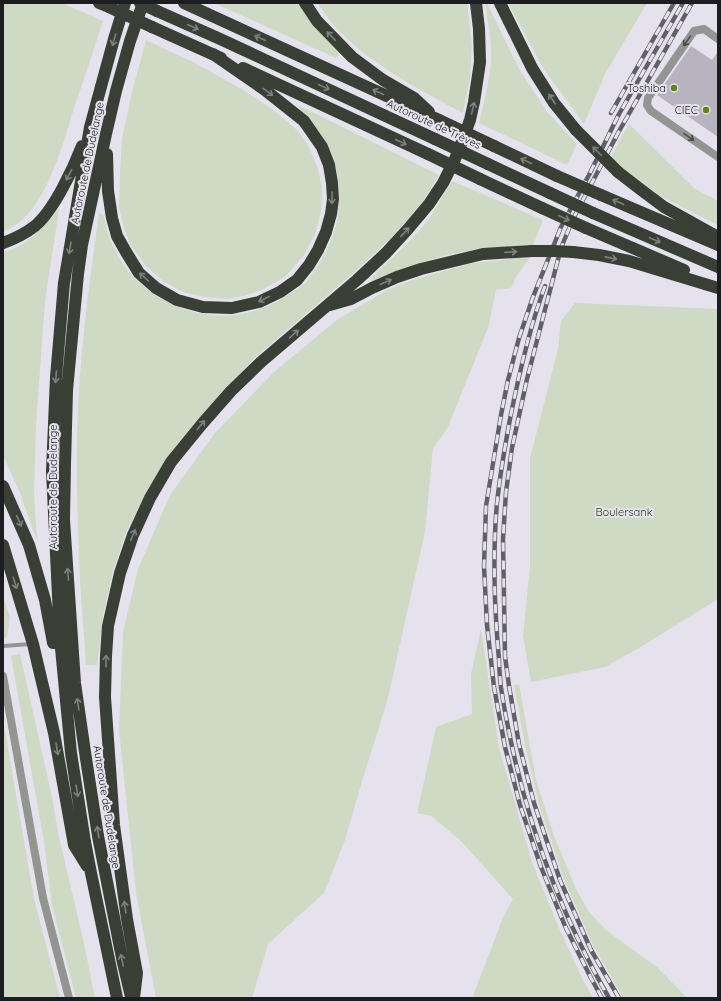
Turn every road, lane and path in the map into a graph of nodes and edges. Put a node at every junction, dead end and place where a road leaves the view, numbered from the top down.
1 (125, 3) edge
2 (140, 3) edge
3 (143, 3) edge
4 (184, 3) edge
5 (305, 3) edge
6 (476, 3) edge
7 (500, 3) edge
8 (104, 5) edge
9 (718, 39) edge
10 (213, 54) junction
11 (438, 120) junction
12 (90, 127) junction
13 (106, 134) junction
14 (718, 157) edge
15 (718, 237) edge
16 (3, 243) edge
17 (718, 245) edge
18 (718, 267) edge
19 (718, 284) edge
20 (718, 288) edge
21 (325, 307) junction
22 (3, 486) edge
23 (3, 545) edge
24 (33, 644) junction
25 (3, 646) edge
26 (3, 676) edge
27 (71, 753) junction
28 (91, 873) junction
29 (70, 998) edge
30 (117, 998) edge
31 (133, 998) edge

1 -> 12 highway, Autoroute de Dudelange
2 -> 18 highway, Autoroute de Trèves, bridge
3 - 13 highway, Autoroute de Dudelange
11 -> 4 highway, Autoroute de Trèves
11 -> 5 highway
21 -> 6 highway
15 -> 7 highway, bridge
8 - 10 highway, bridge
9 -> 14 street
10 -> 13 highway
10 -> 19 highway, bridge
17 -> 11 highway, Autoroute de Trèves, bridge
12 -> 16 highway
12 -> 27 highway, Autoroute de Dudelange
31 -> 13 highway, Autoroute de Dudelange
21 -> 20 highway, bridge
31 -> 21 highway
22 -> 27 highway
23 -> 24 highway
24 - 25 lane
24 -> 28 highway
26 - 29 street
27 -> 28 highway, Autoroute de Dudelange
28 - 30 highway, Autoroute de Dudelange

